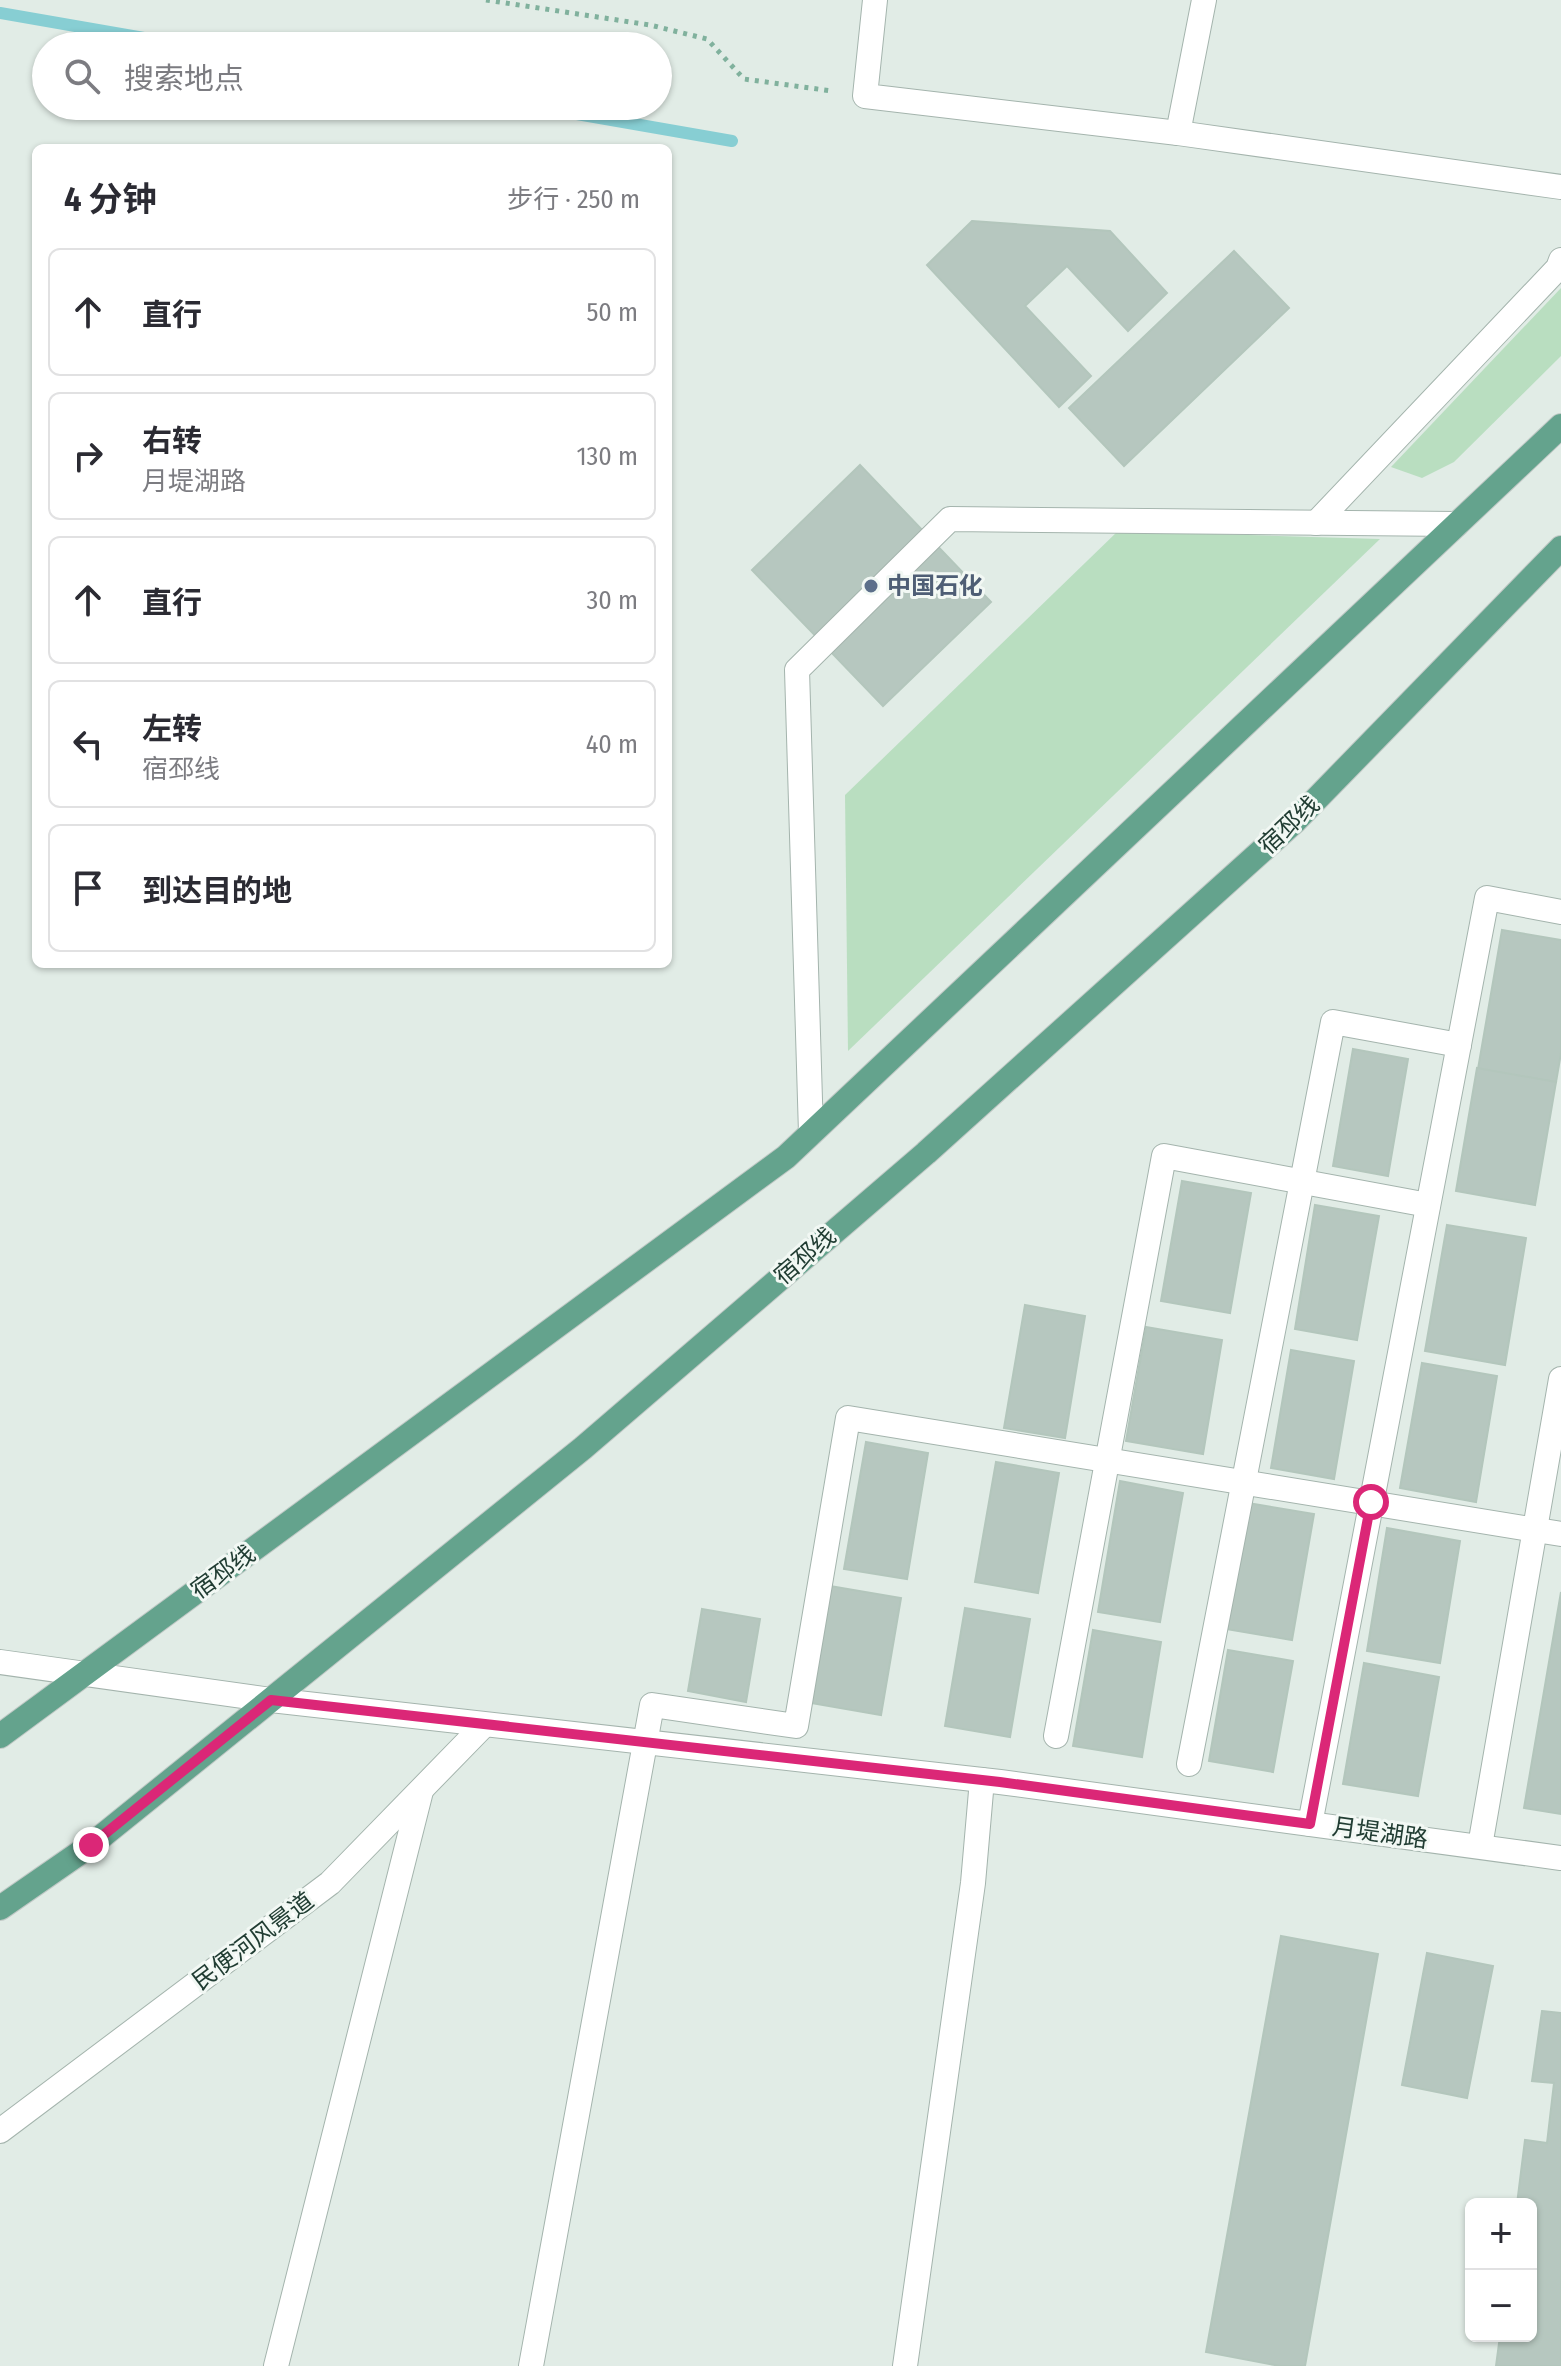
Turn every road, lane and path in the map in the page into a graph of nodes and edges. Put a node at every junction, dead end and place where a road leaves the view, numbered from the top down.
1 (486, 0) edge
2 (875, 0) edge
3 (1204, 0) edge
4 (865, 96) junction
5 (1178, 133) junction
6 (1561, 187) edge
7 (1561, 260) edge
8 (1561, 426) edge
9 (1316, 523) junction
10 (1457, 524) junction
11 (1561, 548) edge
12 (1561, 912) edge
13 (1459, 1045) junction
14 (811, 1133) junction
15 (1302, 1181) junction
16 (1428, 1205) junction
17 (1561, 1379) edge
18 (1107, 1459) junction
19 (1244, 1482) junction
20 (1371, 1502) junction
21 (1535, 1529) junction
22 (1561, 1534) edge
23 (0, 1662) edge
24 (87, 1672) junction
25 (271, 1700) junction
26 (484, 1725) junction
27 (0, 1736) edge
28 (1056, 1736) dead end
29 (646, 1740) junction
30 (1189, 1764) dead end
31 (982, 1780) junction
32 (422, 1788) junction
33 (1310, 1824) junction
34 (1480, 1846) junction
35 (1561, 1858) edge
36 (0, 1908) edge
37 (0, 2131) edge
38 (276, 2366) edge
39 (531, 2366) edge
40 (905, 2366) edge

1 - 4 path
2 - 4 street
3 - 5 street
4 - 5 street
5 - 6 street
7 - 9 street
8 - 10 main road, 宿邳线
9 - 10 street
9 - 14 street
10 - 14 main road, 宿邳线
11 - 25 main road, 宿邳线
12 - 13 street
13 - 15 street
13 - 16 street
14 - 24 main road, 宿邳线
15 - 16 street
15 - 18 street
15 - 19 street
16 - 20 street
17 - 21 street
18 - 19 street
18 - 28 street
18 - 29 street
19 - 20 street
19 - 30 street
20 - 21 street
20 - 33 street
21 - 22 street
21 - 34 street
23 - 24 street, 月堤湖路
24 - 25 street, 月堤湖路
24 - 27 main road, 宿邳线
25 - 26 street, 月堤湖路
25 - 36 main road, 宿邳线
26 - 29 street, 月堤湖路
26 - 32 street, 民便河风景道
29 - 31 street, 月堤湖路
29 - 39 street
31 - 33 street, 月堤湖路
31 - 40 street
32 - 37 street, 民便河风景道
32 - 38 street
33 - 34 street, 月堤湖路
34 - 35 street, 月堤湖路

